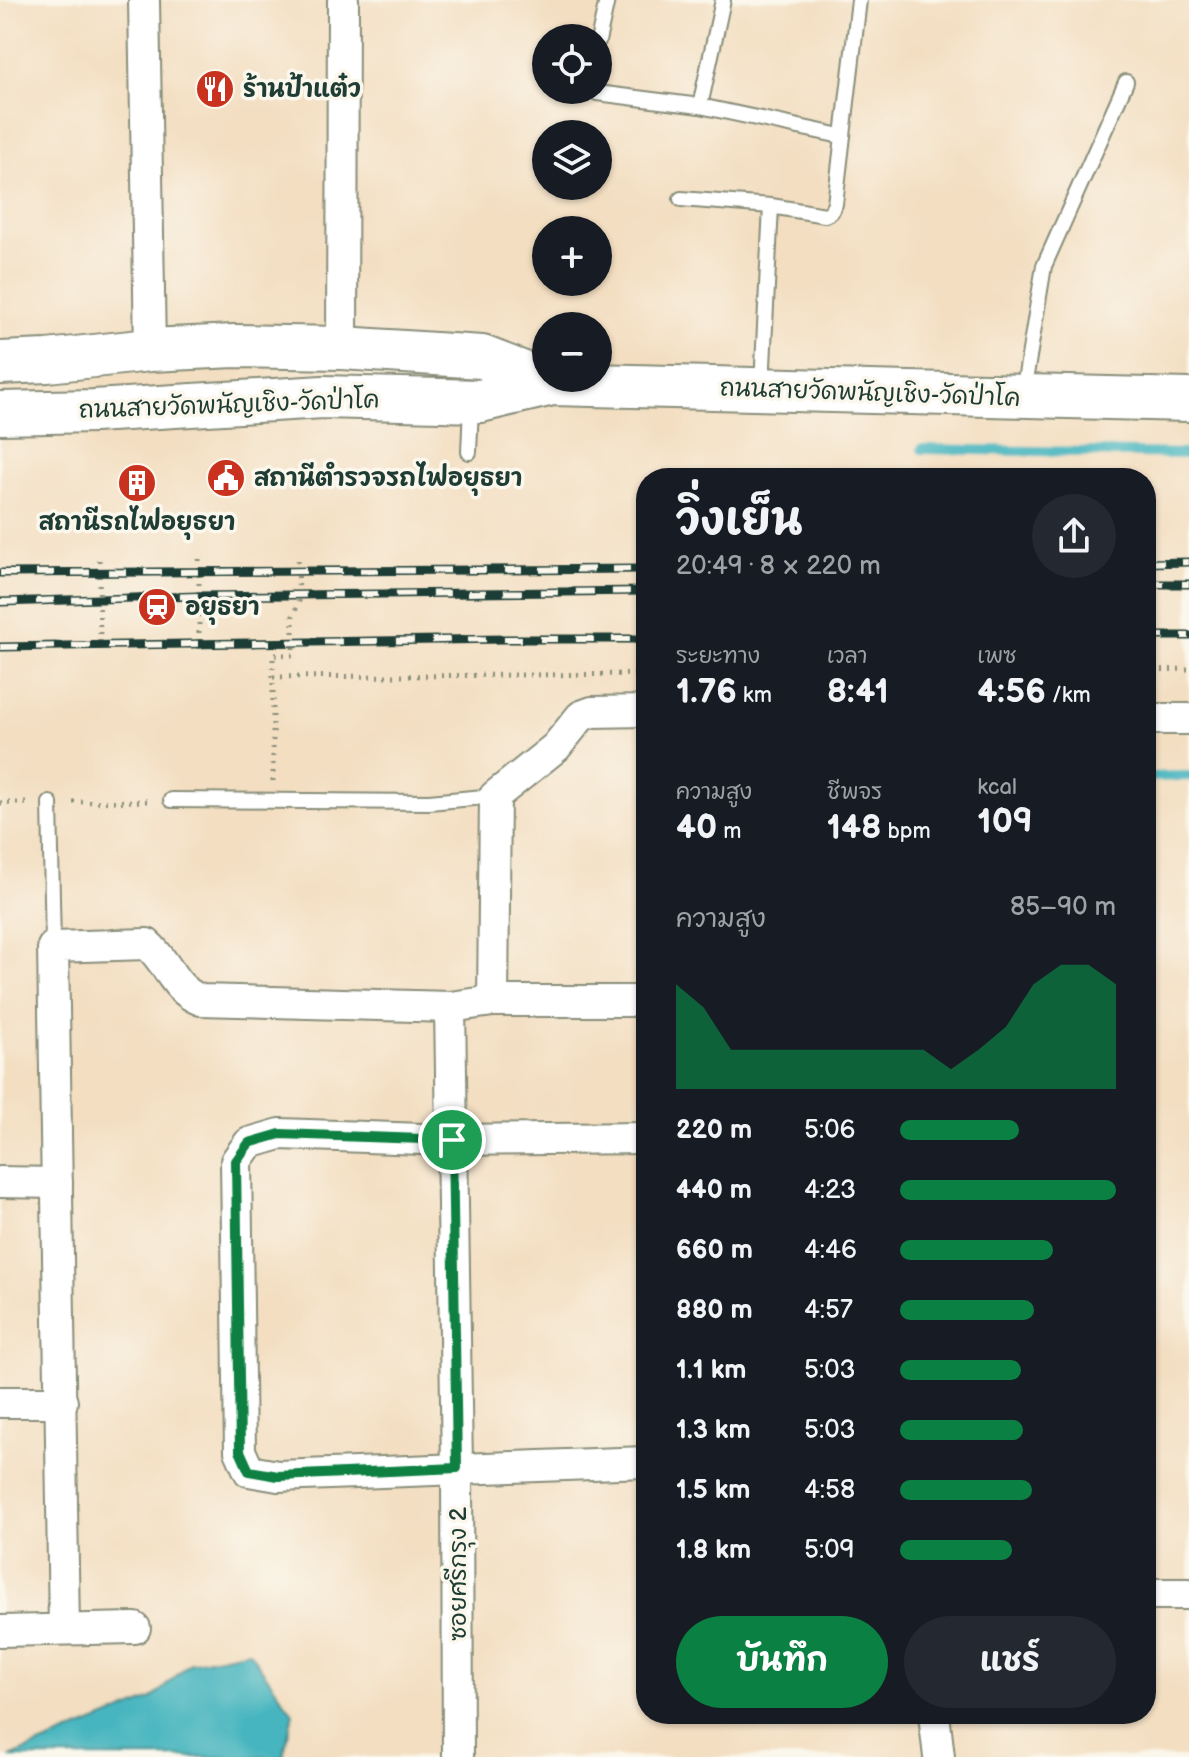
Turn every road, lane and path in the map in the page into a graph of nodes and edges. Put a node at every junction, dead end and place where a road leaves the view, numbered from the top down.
1 (144, 0) edge
2 (343, 0) edge
3 (607, 0) edge
4 (723, 0) edge
5 (859, 0) edge
6 (602, 24) edge
7 (1126, 82) dead end
8 (612, 95) edge
9 (700, 106) junction
10 (841, 136) junction
11 (681, 199) dead end
12 (771, 206) junction
13 (342, 348) junction
14 (150, 350) junction
15 (0, 363) edge
16 (532, 376) edge
17 (612, 386) edge
18 (532, 388) edge
19 (762, 390) junction
20 (1022, 398) junction
21 (1189, 400) edge
22 (471, 401) junction
23 (0, 413) edge
24 (469, 452) dead end
25 (298, 558) dead end
26 (199, 559) dead end
27 (99, 560) dead end
28 (199, 651) dead end
29 (100, 653) dead end
30 (1189, 669) edge
31 (1156, 670) edge
32 (636, 674) edge
33 (273, 677) junction
34 (636, 711) edge
35 (1156, 719) edge
36 (1189, 719) edge
37 (495, 796) junction
38 (171, 800) dead end
39 (273, 801) junction
40 (50, 803) dead end
41 (53, 947) junction
42 (493, 1001) junction
43 (636, 1001) edge
44 (450, 1007) junction
45 (636, 1138) edge
46 (452, 1140) junction
47 (0, 1182) edge
48 (57, 1183) junction
49 (0, 1402) edge
50 (62, 1402) junction
51 (636, 1462) edge
52 (457, 1468) junction
53 (1156, 1594) edge
54 (1189, 1594) edge
55 (64, 1628) junction
56 (135, 1628) dead end
57 (0, 1631) edge
58 (935, 1724) edge
59 (458, 1757) edge
60 (939, 1757) edge

1 - 14 street
2 - 13 street
3 - 6 lane
4 - 9 lane
5 - 10 lane
7 - 20 lane
8 - 9 lane
9 - 10 lane
10 - 12 lane
11 - 12 lane
12 - 19 lane
13 - 14 main road, ถนนสายวัดพนัญเชิง-วัดป่าโค
13 - 16 main road, ถนนสายวัดพนัญเชิง-วัดป่าโค
14 - 15 main road, ถนนสายวัดพนัญเชิง-วัดป่าโค
17 - 19 main road, ถนนสายวัดพนัญเชิง-วัดป่าโค
18 - 22 main road, ถนนสายวัดพนัญเชิง-วัดป่าโค
19 - 20 main road, ถนนสายวัดพนัญเชิง-วัดป่าโค
20 - 21 main road, ถนนสายวัดพนัญเชิง-วัดป่าโค
22 - 23 main road, ถนนสายวัดพนัญเชิง-วัดป่าโค
22 - 24 lane
25 - 33 path
26 - 28 path
27 - 29 path
30 - 31 path
32 - 33 path
33 - 39 path
34 - 37 street
35 - 36 street
37 - 39 lane
37 - 42 street
38 - 39 lane
40 - 41 lane
41 - 44 street
41 - 48 street
42 - 43 street
42 - 44 street
44 - 46 street, ซอยศรีกรุง 2
45 - 46 street
46 - 52 street, ซอยศรีกรุง 2
46 - 52 street
47 - 48 street
48 - 50 street
49 - 50 street
50 - 55 street
51 - 52 street
52 - 59 street, ซอยศรีกรุง 2
53 - 54 street
55 - 56 street
55 - 57 street
58 - 60 street

